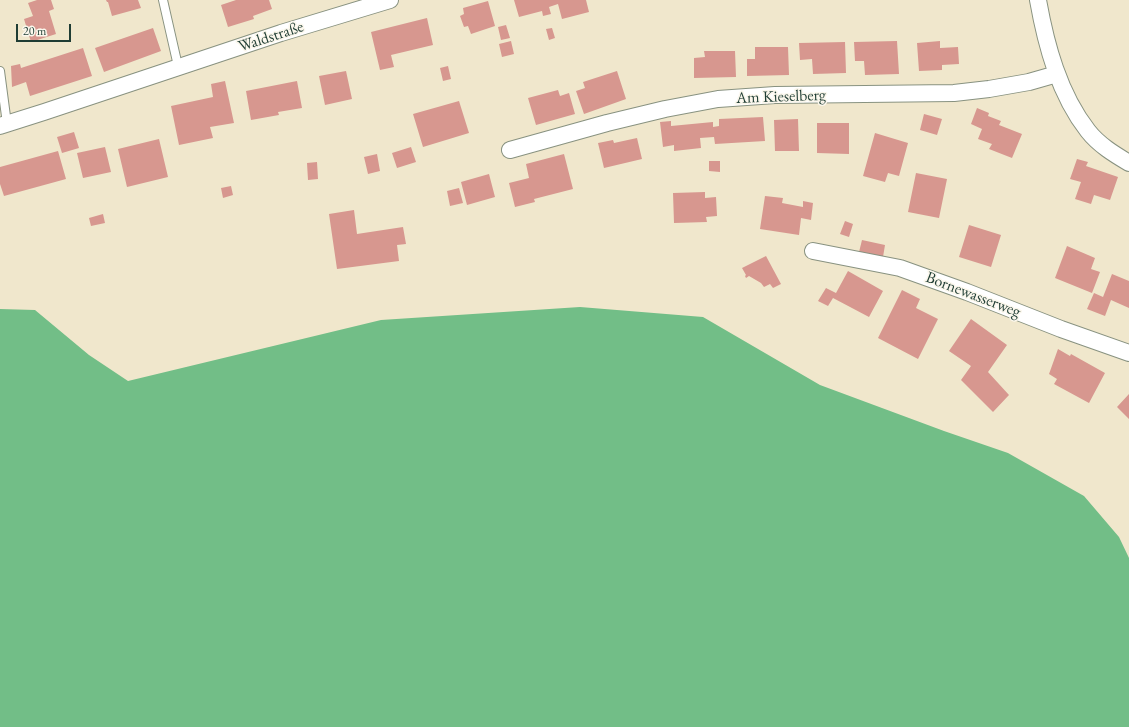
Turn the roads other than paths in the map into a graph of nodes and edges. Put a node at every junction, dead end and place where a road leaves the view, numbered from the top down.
1 (163, 0) edge
2 (390, 0) edge
3 (1038, 0) edge
4 (362, 4) edge
5 (178, 66) junction
6 (0, 71) edge
7 (1057, 74) junction
8 (3, 125) edge
9 (510, 150) dead end
10 (1129, 163) edge
11 (813, 251) dead end
12 (1129, 353) edge

1 - 5 lane
2 - 4 street, Waldstraße
3 - 7 street
4 - 5 street, Waldstraße
5 - 8 street, Waldstraße
6 - 8 lane, Waldstraße
7 - 9 street, Am Kieselberg
7 - 10 street
11 - 12 street, Bornewasserweg

